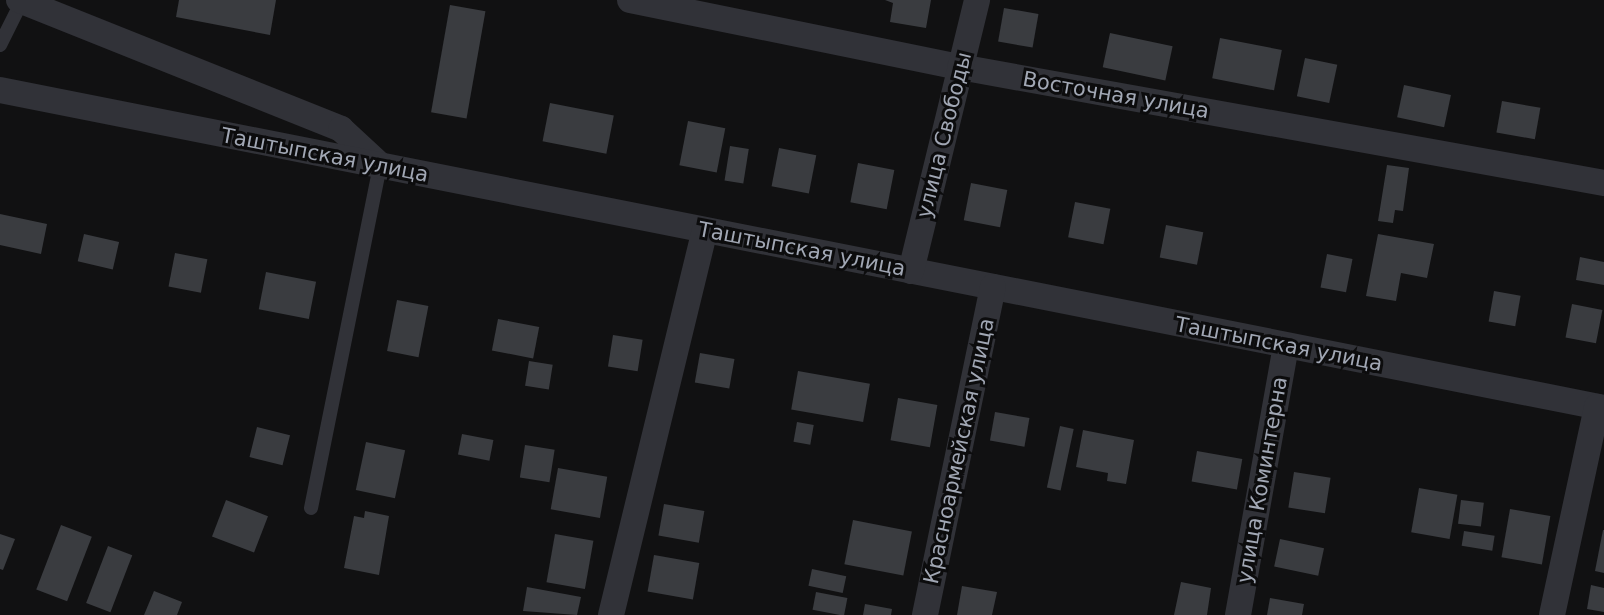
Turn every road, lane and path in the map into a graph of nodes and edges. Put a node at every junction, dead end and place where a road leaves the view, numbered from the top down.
1 (630, 0) edge
2 (977, 0) edge
3 (20, 2) edge
4 (0, 45) edge
5 (960, 67) junction
6 (0, 90) edge
7 (380, 165) junction
8 (1604, 183) edge
9 (705, 230) junction
10 (911, 271) junction
11 (993, 287) junction
12 (1286, 345) junction
13 (1601, 408) edge
14 (311, 508) dead end
15 (611, 615) edge
16 (925, 615) edge
17 (1238, 615) edge
18 (1552, 615) edge

1 - 5 street, Восточная улица
2 - 5 street, улица Свободы
3 - 4 lane
3 - 7 street
5 - 8 street, Восточная улица
5 - 10 street, улица Свободы
6 - 7 street, Таштыпская улица
7 - 9 street, Таштыпская улица
7 - 14 lane
9 - 10 street, Таштыпская улица
9 - 15 street
10 - 11 street, Таштыпская улица
11 - 12 street, Таштыпская улица
11 - 16 street, Красноармейская улица
12 - 13 street, Таштыпская улица
12 - 17 street, улица Коминтерна
13 - 18 street

